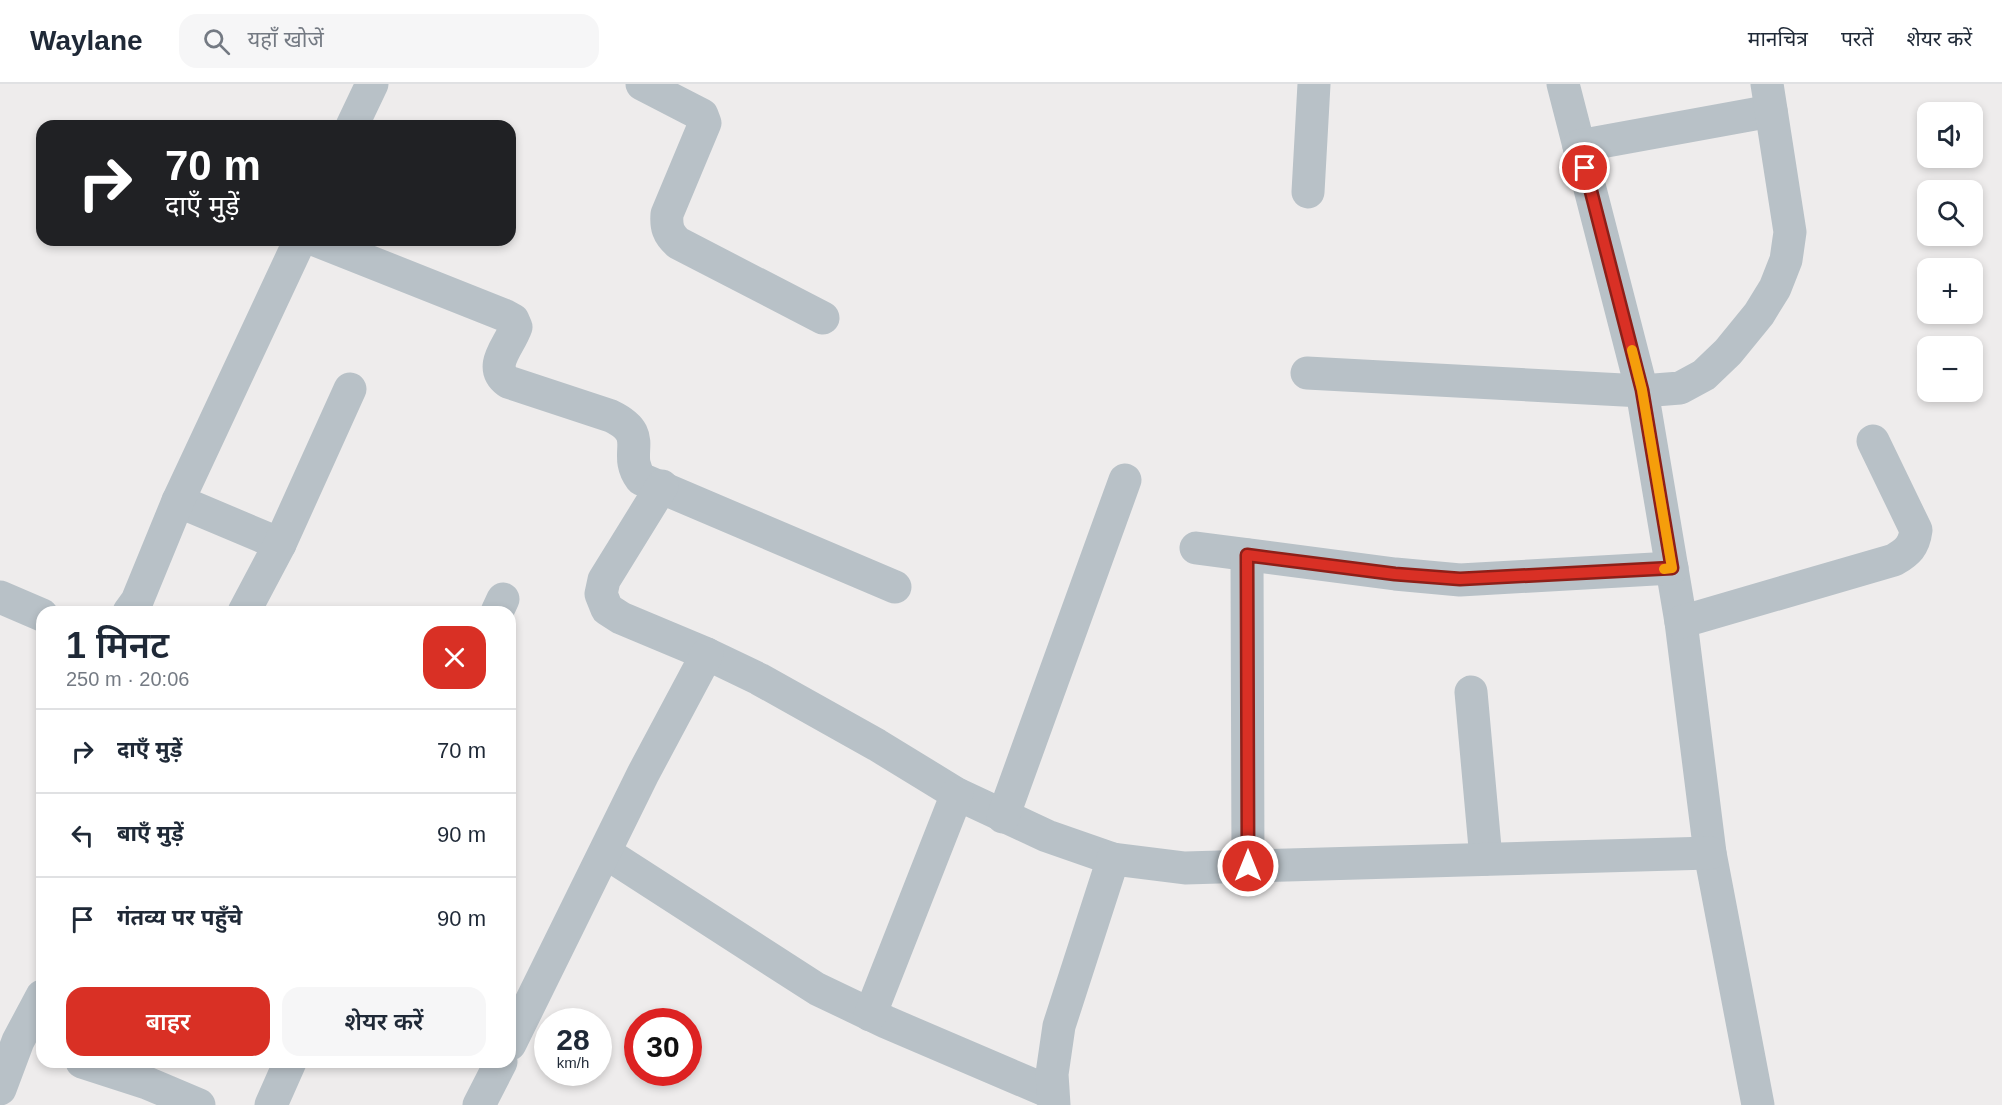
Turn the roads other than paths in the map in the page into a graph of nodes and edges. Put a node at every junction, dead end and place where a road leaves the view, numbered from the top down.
1 (372, 84) edge
2 (642, 84) edge
3 (1314, 84) edge
4 (1563, 84) edge
5 (1769, 98) edge
6 (355, 120) edge
7 (1579, 146) junction
8 (1308, 192) dead end
9 (297, 246) edge
10 (330, 246) edge
11 (823, 318) dead end
12 (1307, 373) dead end
13 (350, 389) dead end
14 (1642, 390) junction
15 (1873, 441) dead end
16 (1125, 480) dead end
17 (662, 486) junction
18 (178, 501) junction
19 (280, 544) junction
20 (1196, 548) dead end
21 (1247, 555) junction
22 (1672, 568) junction
23 (895, 587) dead end
24 (0, 597) edge
25 (133, 606) edge
26 (247, 606) edge
27 (36, 612) edge
28 (1681, 621) junction
29 (707, 654) junction
30 (1471, 692) dead end
31 (957, 794) junction
32 (1004, 817) junction
33 (606, 853) junction
34 (1710, 853) junction
35 (1113, 859) junction
36 (1486, 860) junction
37 (1248, 866) junction
38 (36, 1009) edge
39 (870, 1015) junction
40 (516, 1032) edge
41 (20, 1042) edge
42 (93, 1068) edge
43 (287, 1068) edge
44 (498, 1068) edge
45 (0, 1089) edge
46 (143, 1094) edge
47 (1053, 1099) edge
48 (200, 1105) edge
49 (270, 1105) edge
50 (479, 1105) edge
51 (1758, 1105) edge

1 - 6 street
2 - 11 street
3 - 8 street
4 - 7 street
5 - 7 street
5 - 14 street
7 - 14 street
9 - 18 street
10 - 17 street
12 - 14 street
13 - 19 street
14 - 22 street
15 - 28 street
16 - 32 street
17 - 23 street
17 - 29 street
18 - 19 street
18 - 25 street
19 - 26 street
20 - 21 street
21 - 22 street
21 - 37 street
22 - 28 street
24 - 27 street
28 - 34 street
29 - 31 street
29 - 33 street
30 - 36 street
31 - 32 street
31 - 39 street
32 - 35 street
33 - 39 street
33 - 40 street
34 - 36 street
34 - 51 street
35 - 37 street
35 - 47 street
36 - 37 street
38 - 41 street
39 - 47 street
41 - 45 street
42 - 46 street
43 - 49 street
44 - 50 street
46 - 48 street

